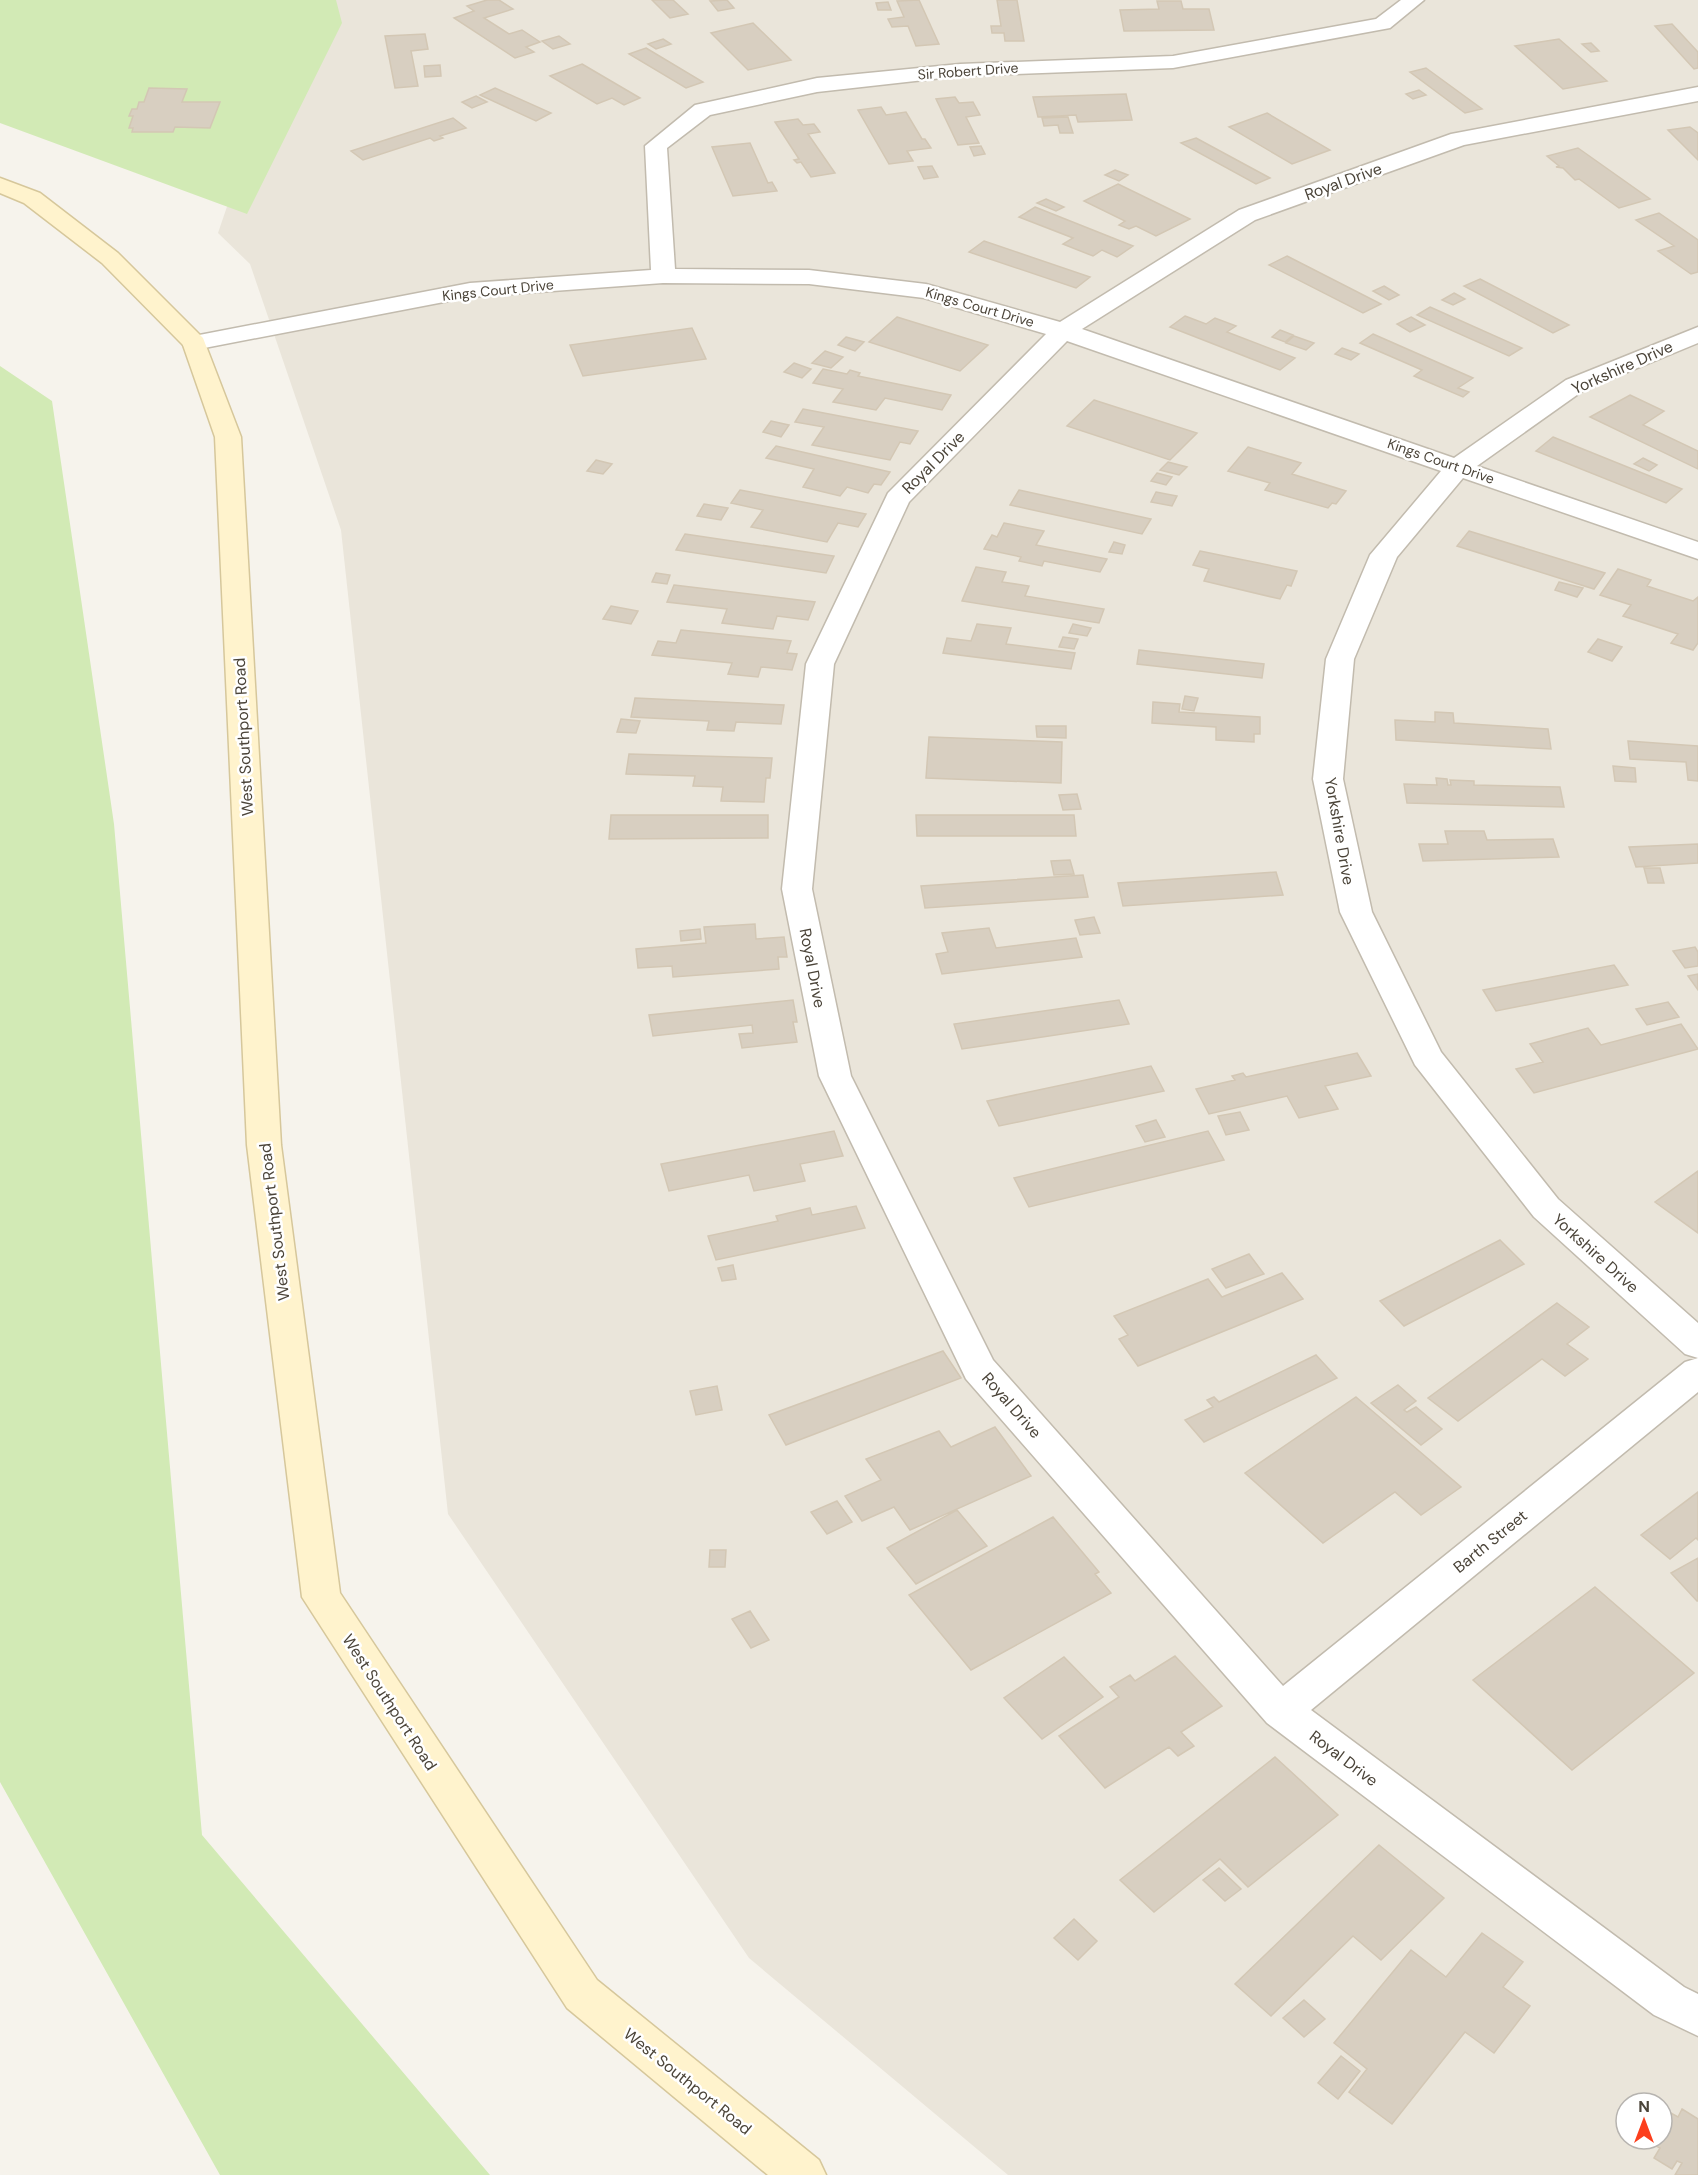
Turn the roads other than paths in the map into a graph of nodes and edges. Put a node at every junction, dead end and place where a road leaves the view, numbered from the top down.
1 (1414, 0) edge
2 (1698, 94) edge
3 (0, 184) edge
4 (663, 276) junction
5 (1063, 331) junction
6 (1698, 334) edge
7 (194, 343) junction
8 (1458, 467) junction
9 (1698, 551) edge
10 (1698, 1344) edge
11 (1698, 1371) edge
12 (1281, 1711) junction
13 (1698, 2016) edge
14 (803, 2175) edge

1 - 4 street, Sir Robert Drive
2 - 5 street, Royal Drive
3 - 7 main road, West Southport Road
4 - 5 street, Kings Court Drive
4 - 7 street, Kings Court Drive
5 - 8 street, Kings Court Drive
5 - 12 street, Royal Drive
6 - 8 street, Yorkshire Drive
7 - 14 main road, West Southport Road
8 - 9 street, Kings Court Drive
8 - 10 street, Yorkshire Drive
11 - 12 street, Barth Street
12 - 13 street, Royal Drive

